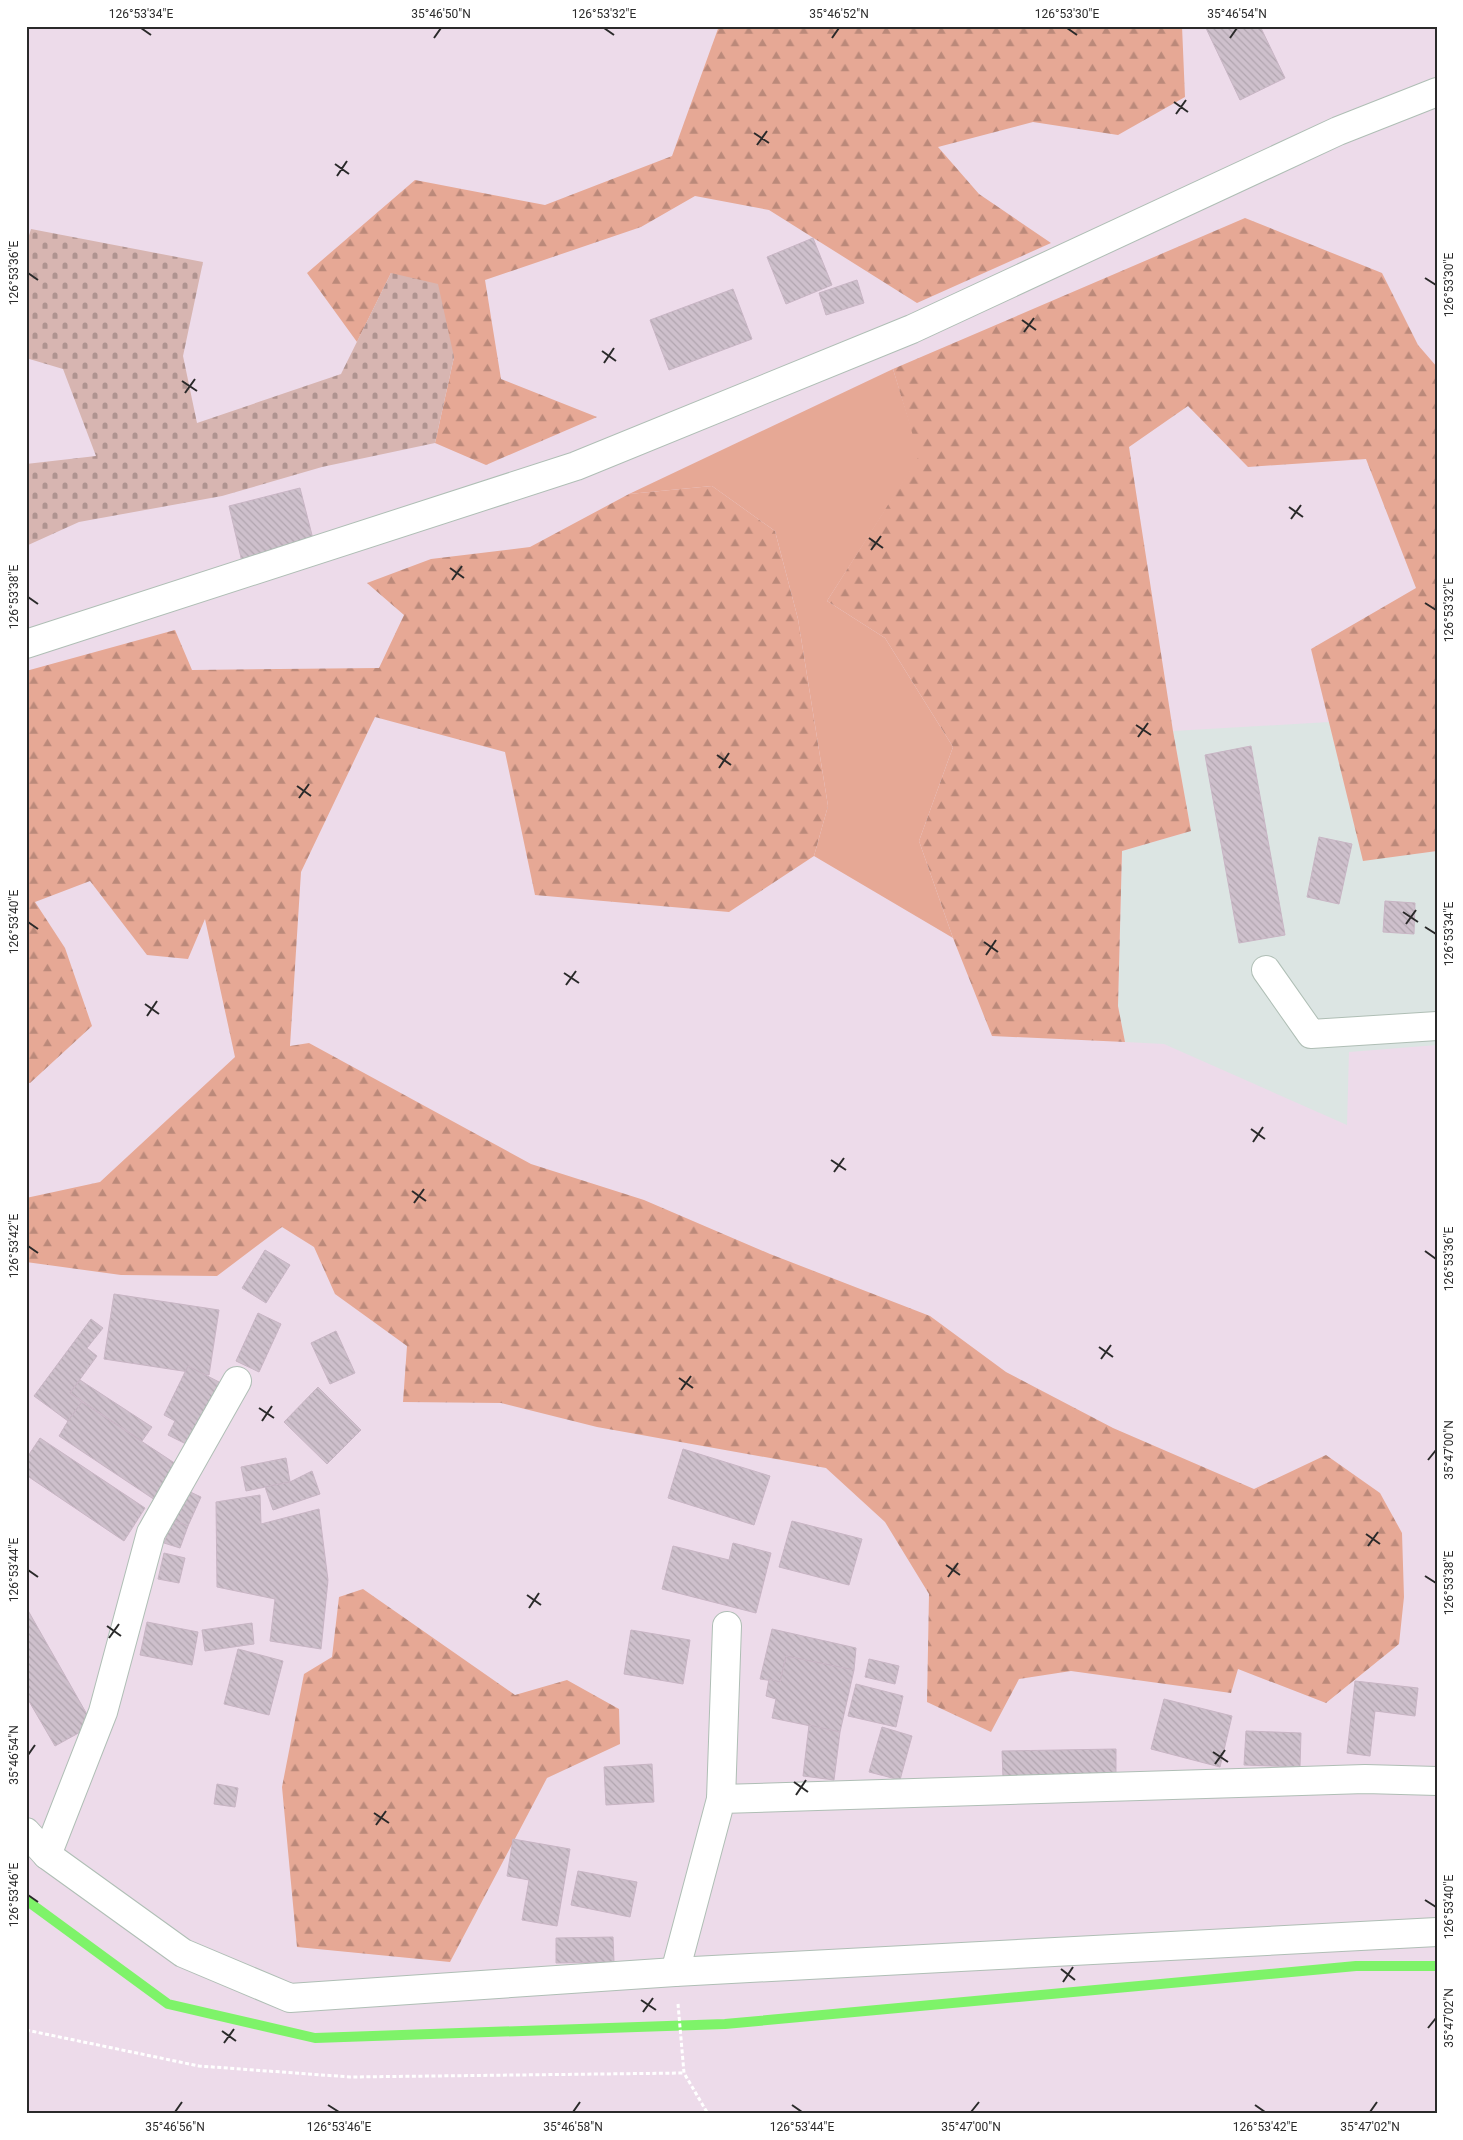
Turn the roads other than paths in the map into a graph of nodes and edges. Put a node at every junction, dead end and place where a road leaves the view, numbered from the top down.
1 (1437, 92) edge
2 (26, 644) edge
3 (1266, 970) dead end
4 (1437, 1026) edge
5 (237, 1381) dead end
6 (727, 1626) dead end
7 (1437, 1781) edge
8 (721, 1799) junction
9 (26, 1832) edge
10 (47, 1855) junction
11 (1437, 1932) edge
12 (675, 1972) junction

1 - 2 street
3 - 4 street
5 - 10 street
6 - 8 street
7 - 8 street
8 - 12 street
9 - 10 street
10 - 12 street
11 - 12 street

